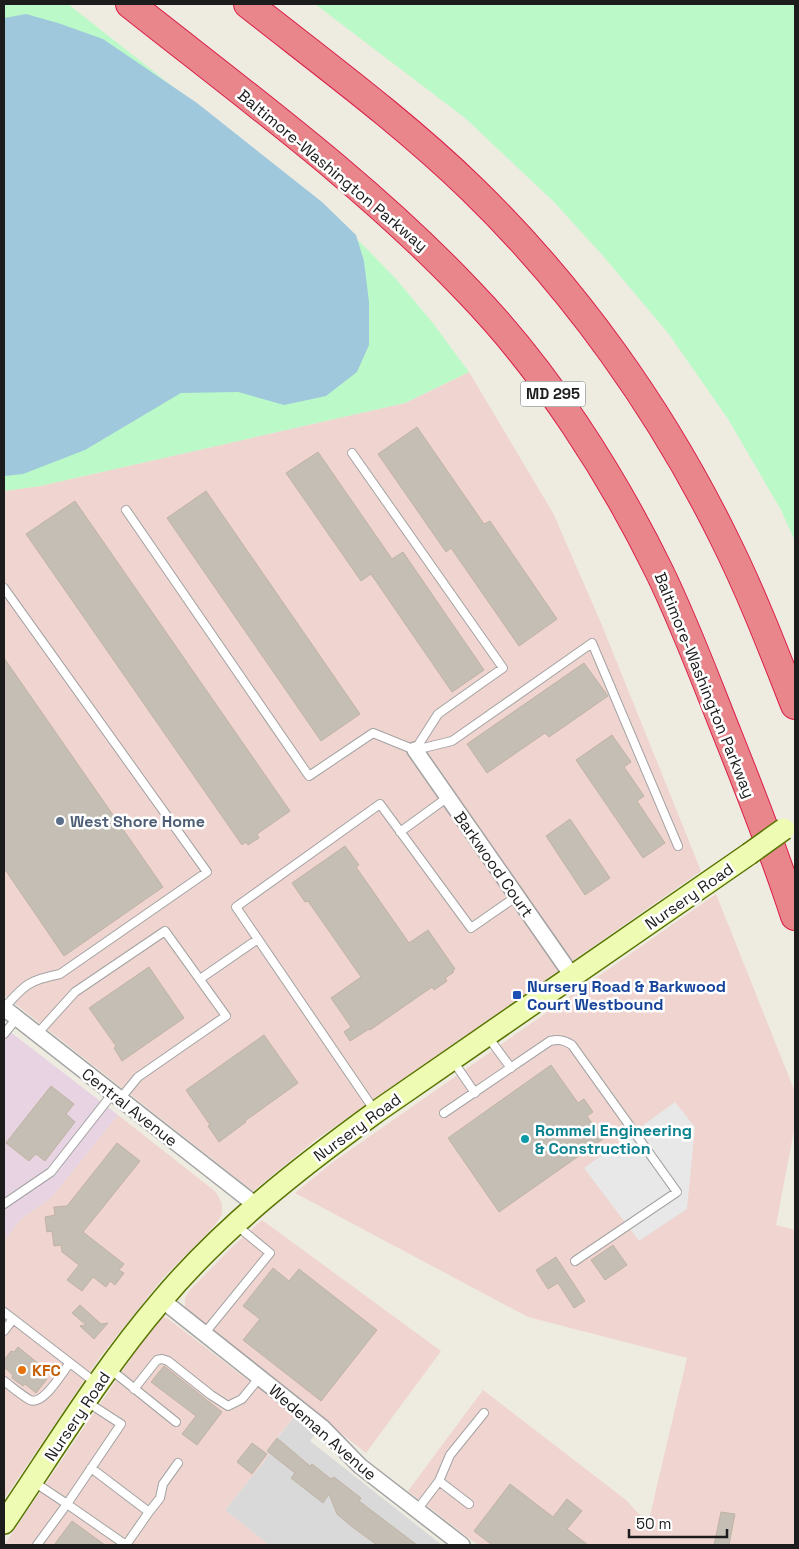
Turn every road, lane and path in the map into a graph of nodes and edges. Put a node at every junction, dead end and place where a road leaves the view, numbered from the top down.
1 (130, 4) edge
2 (248, 4) edge
3 (352, 453) dead end
4 (126, 510) dead end
5 (4, 588) edge
6 (795, 705) edge
7 (415, 750) junction
8 (448, 797) junction
9 (795, 821) edge
10 (400, 832) junction
11 (678, 846) dead end
12 (517, 896) junction
13 (795, 916) edge
14 (258, 939) junction
15 (573, 977) junction
16 (200, 979) junction
17 (4, 1008) edge
18 (17, 1018) junction
19 (4, 1034) edge
20 (37, 1034) junction
21 (487, 1036) junction
22 (452, 1060) junction
23 (511, 1068) junction
24 (475, 1092) junction
25 (116, 1096) junction
26 (376, 1112) junction
27 (444, 1113) dead end
28 (4, 1204) edge
29 (256, 1206) junction
30 (236, 1225) junction
31 (575, 1261) dead end
32 (162, 1300) junction
33 (4, 1312) edge
34 (13, 1319) junction
35 (4, 1331) edge
36 (204, 1334) junction
37 (69, 1364) junction
38 (260, 1377) junction
39 (4, 1381) edge
40 (97, 1384) junction
41 (134, 1389) junction
42 (484, 1412) dead end
43 (176, 1422) dead end
44 (178, 1463) dead end
45 (91, 1468) junction
46 (33, 1481) junction
47 (439, 1481) junction
48 (67, 1504) junction
49 (469, 1504) dead end
50 (10, 1510) edge
51 (417, 1510) junction
52 (149, 1512) junction
53 (37, 1545) edge
54 (126, 1545) edge
55 (462, 1545) edge

1 - 13 highway, Baltimore-Washington Parkway / MD 295
2 - 6 highway
3 - 7 lane
4 - 7 lane
5 - 17 lane
7 - 8 street, Barkwood Court
7 - 11 lane
8 - 10 lane
8 - 12 street, Barkwood Court
9 - 15 main road, Nursery Road, bridge
10 - 12 lane
10 - 14 lane
12 - 15 street, Barkwood Court
14 - 16 lane
14 - 26 lane
15 - 21 main road, Nursery Road
16 - 20 lane
16 - 25 lane
17 - 18 street, Central Avenue
18 - 19 lane
18 - 20 street, Central Avenue
20 - 25 street, Central Avenue
21 - 22 main road, Nursery Road
21 - 23 lane
22 - 24 lane
22 - 26 main road, Nursery Road
23 - 24 lane
23 - 31 lane
24 - 27 lane
25 - 28 lane
25 - 29 street, Central Avenue
26 - 29 main road, Nursery Road
29 - 30 main road, Nursery Road
30 - 32 main road, Nursery Road
30 - 36 lane
32 - 36 street, Wedeman Avenue
32 - 40 main road, Nursery Road
33 - 34 lane
34 - 35 lane
34 - 37 lane
36 - 38 street, Wedeman Avenue
37 - 39 lane
37 - 40 lane
38 - 41 lane
38 - 51 street, Wedeman Avenue
40 - 41 lane
40 - 45 lane
40 - 46 main road, Nursery Road
41 - 43 lane
42 - 47 lane
44 - 52 lane
45 - 48 lane
45 - 52 lane
46 - 48 lane
46 - 50 main road, Nursery Road
47 - 49 lane
47 - 51 lane
48 - 53 lane
48 - 54 lane
51 - 55 street, Wedeman Avenue
52 - 54 lane

